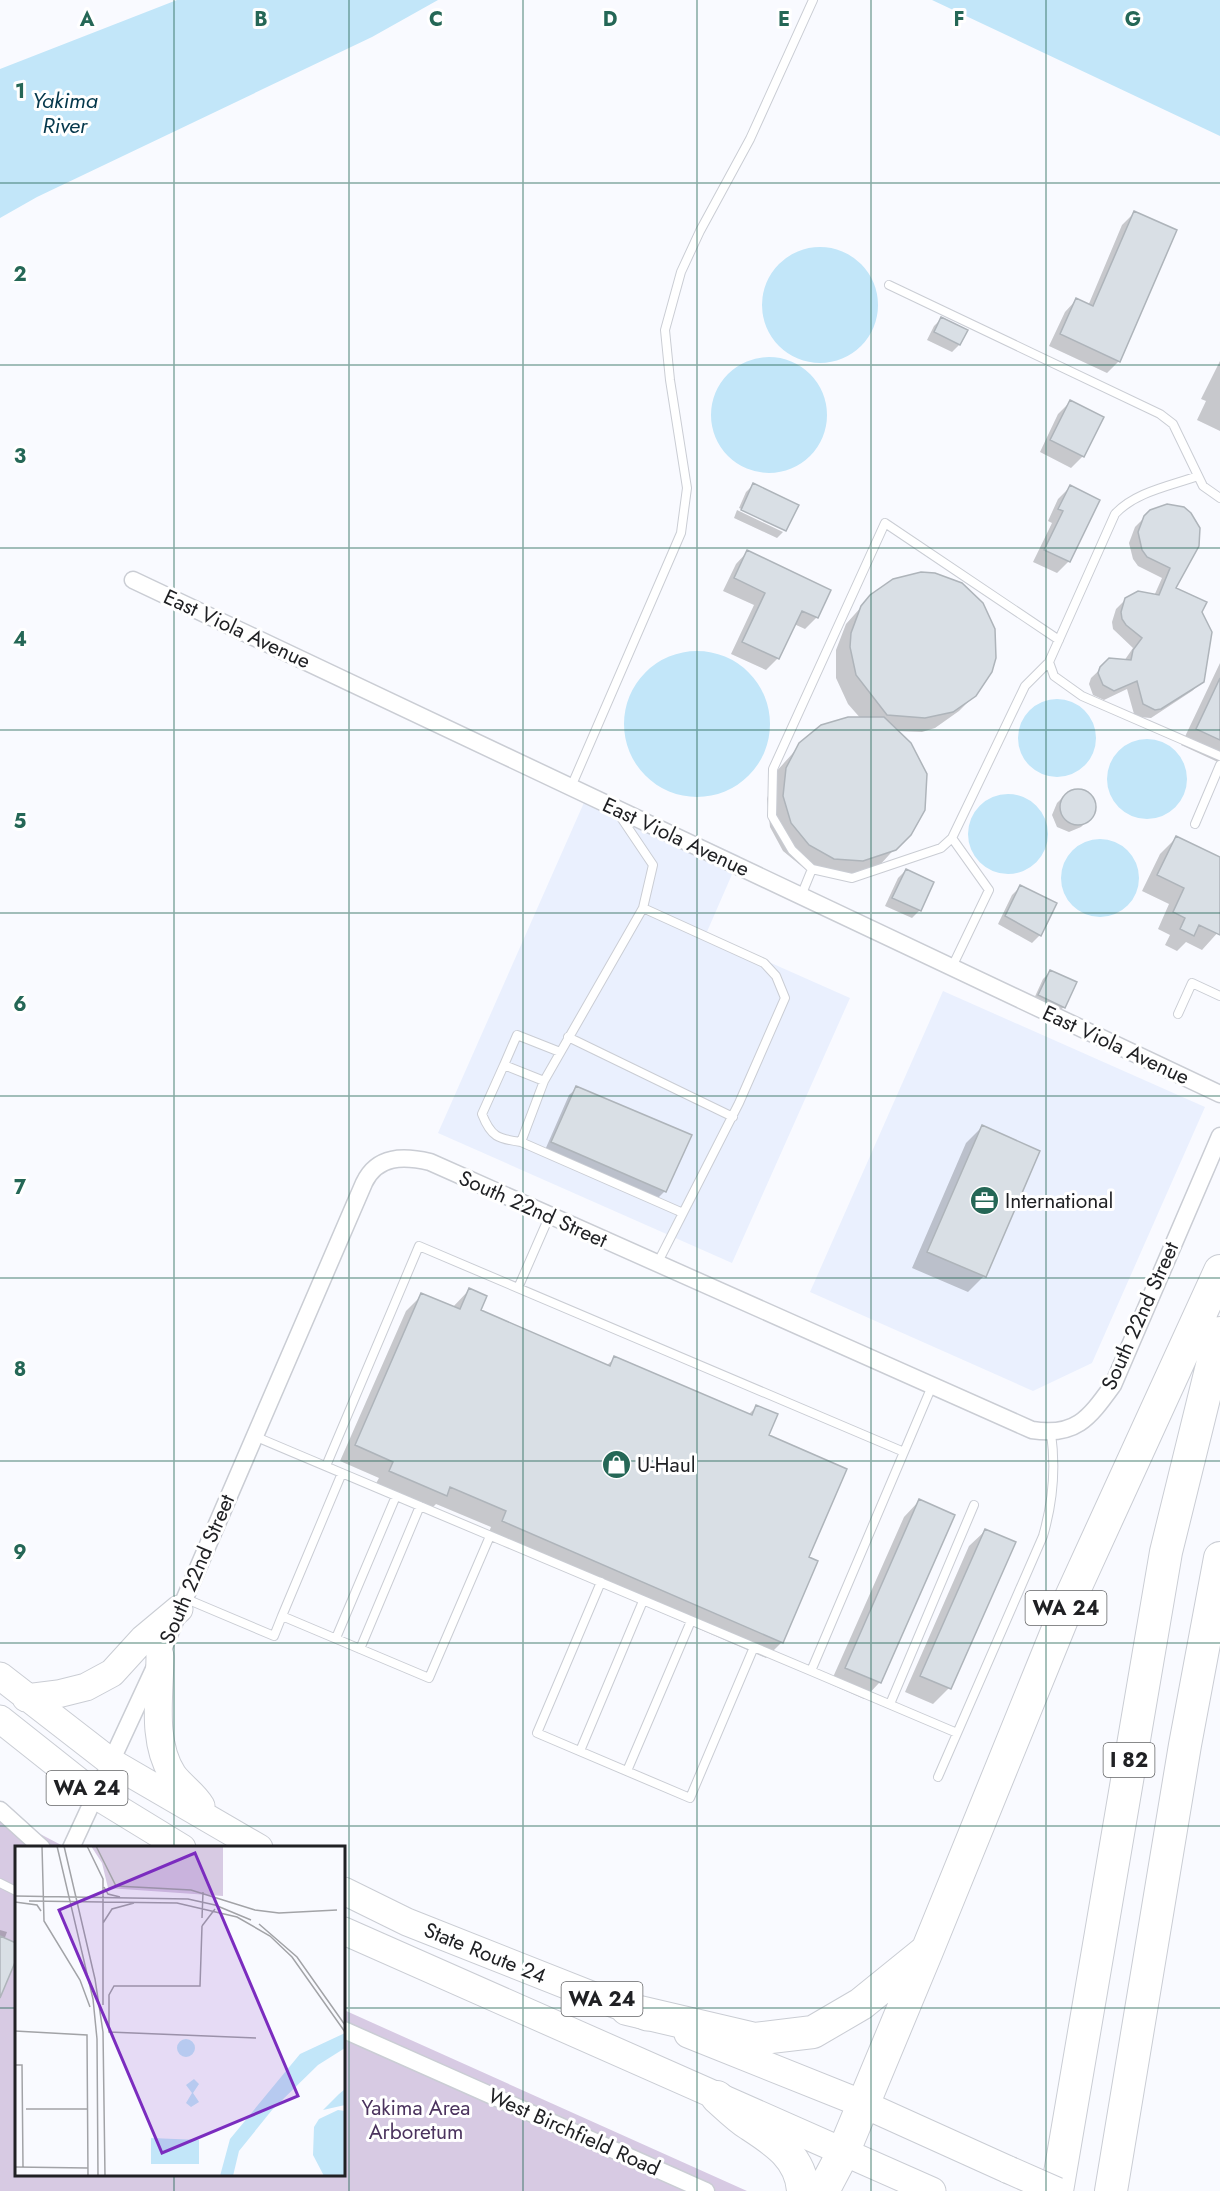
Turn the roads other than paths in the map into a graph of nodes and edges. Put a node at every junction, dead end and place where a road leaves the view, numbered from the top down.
1 (813, 0) edge
2 (889, 285) dead end
3 (1198, 476) junction
4 (1220, 498) edge
5 (133, 580) dead end
6 (1059, 640) junction
7 (1049, 662) junction
8 (1220, 756) edge
9 (1220, 765) edge
10 (571, 787) junction
11 (616, 810) junction
12 (1195, 824) dead end
13 (952, 838) junction
14 (812, 870) junction
15 (801, 896) junction
16 (643, 908) junction
17 (952, 967) junction
18 (1220, 996) edge
19 (1178, 1014) dead end
20 (568, 1037) junction
21 (560, 1052) junction
22 (504, 1065) junction
23 (544, 1081) junction
24 (1220, 1094) edge
25 (733, 1117) junction
26 (1220, 1136) edge
27 (521, 1142) junction
28 (684, 1213) junction
29 (549, 1217) junction
30 (657, 1265) junction
31 (1220, 1271) edge
32 (518, 1288) junction
33 (1220, 1333) edge
34 (932, 1386) junction
35 (1051, 1433) junction
36 (254, 1436) junction
37 (904, 1452) junction
38 (326, 1466) junction
39 (342, 1473) junction
40 (396, 1496) junction
41 (974, 1505) dead end
42 (420, 1506) junction
43 (490, 1536) junction
44 (1220, 1558) edge
45 (601, 1582) junction
46 (644, 1600) junction
47 (182, 1604) junction
48 (282, 1616) junction
49 (691, 1621) junction
50 (336, 1638) junction
51 (754, 1647) junction
52 (360, 1649) junction
53 (160, 1656) junction
54 (811, 1671) junction
55 (0, 1676) edge
56 (26, 1698) junction
57 (890, 1704) junction
58 (0, 1719) edge
59 (957, 1733) junction
60 (580, 1751) junction
61 (111, 1762) junction
62 (627, 1771) junction
63 (938, 1777) dead end
64 (97, 1796) junction
65 (0, 1810) edge
66 (210, 1820) junction
67 (40, 1846) edge
68 (72, 1846) edge
69 (179, 1846) edge
70 (256, 1846) edge
71 (0, 1883) edge
72 (15, 1890) edge
73 (345, 1891) edge
74 (345, 1931) edge
75 (927, 1951) junction
76 (627, 2009) junction
77 (345, 2030) edge
78 (717, 2097) junction
79 (863, 2104) junction
80 (843, 2153) junction
81 (706, 2191) edge
82 (803, 2191) edge
83 (823, 2191) edge
84 (932, 2191) edge
85 (1057, 2191) edge
86 (1111, 2191) edge

1 - 10 lane
2 - 3 lane
3 - 4 lane
3 - 6 lane
5 - 10 street, East Viola Avenue
6 - 7 lane
6 - 14 lane
7 - 8 lane
7 - 13 lane
9 - 12 lane
10 - 11 street, East Viola Avenue
11 - 15 street, East Viola Avenue
11 - 16 lane
13 - 14 lane
13 - 17 lane
14 - 15 lane
15 - 17 street, East Viola Avenue
16 - 20 lane
16 - 25 lane
17 - 24 street, East Viola Avenue
18 - 19 lane
20 - 21 lane
20 - 25 lane
21 - 22 lane
21 - 23 lane
22 - 23 lane
22 - 27 lane
23 - 27 lane
25 - 28 lane
26 - 35 street, South 22nd Street
27 - 28 lane
28 - 30 lane
29 - 30 street, South 22nd Street
29 - 32 lane
29 - 36 street, South 22nd Street
30 - 34 street, South 22nd Street
31 - 75 highway, WA 24
32 - 37 lane
32 - 38 lane
33 - 85 highway, I 82
34 - 35 street, South 22nd Street
34 - 37 lane
35 - 59 lane
36 - 38 lane
36 - 47 street, South 22nd Street
37 - 54 lane
38 - 39 lane
39 - 40 lane
39 - 48 lane
40 - 42 lane
40 - 50 lane
41 - 57 lane
42 - 43 lane
42 - 52 lane
43 - 45 lane
43 - 52 lane
44 - 86 highway, I 82
45 - 46 lane
45 - 60 lane
46 - 49 lane
46 - 60 lane
47 - 48 lane
47 - 53 street, South 22nd Street
47 - 56 main road
48 - 50 lane
49 - 51 lane
49 - 62 lane
50 - 52 lane
51 - 54 lane
51 - 62 lane
53 - 61 street, South 22nd Street
53 - 66 main road
54 - 57 lane
55 - 56 main road, WA 24
56 - 61 main road, WA 24
57 - 59 lane
58 - 64 main road, WA 24
59 - 63 lane
60 - 62 lane
61 - 64 street, South 22nd Street
61 - 66 main road, WA 24
64 - 68 street, South 22nd Street
64 - 69 main road, WA 24
65 - 67 street
66 - 70 main road, WA 24
71 - 72 lane
73 - 76 main road, State Route 24 / WA 24
74 - 78 main road, State Route 24 / WA 24
75 - 76 highway, WA 24
75 - 79 highway
76 - 79 main road, State Route 24 / WA 24
77 - 81 street, West Birchfield Road
78 - 80 main road, State Route 24 / WA 24
78 - 82 highway, WA 24
79 - 80 highway
79 - 85 main road, WA 24, bridge
80 - 83 highway
80 - 84 main road, WA 24

